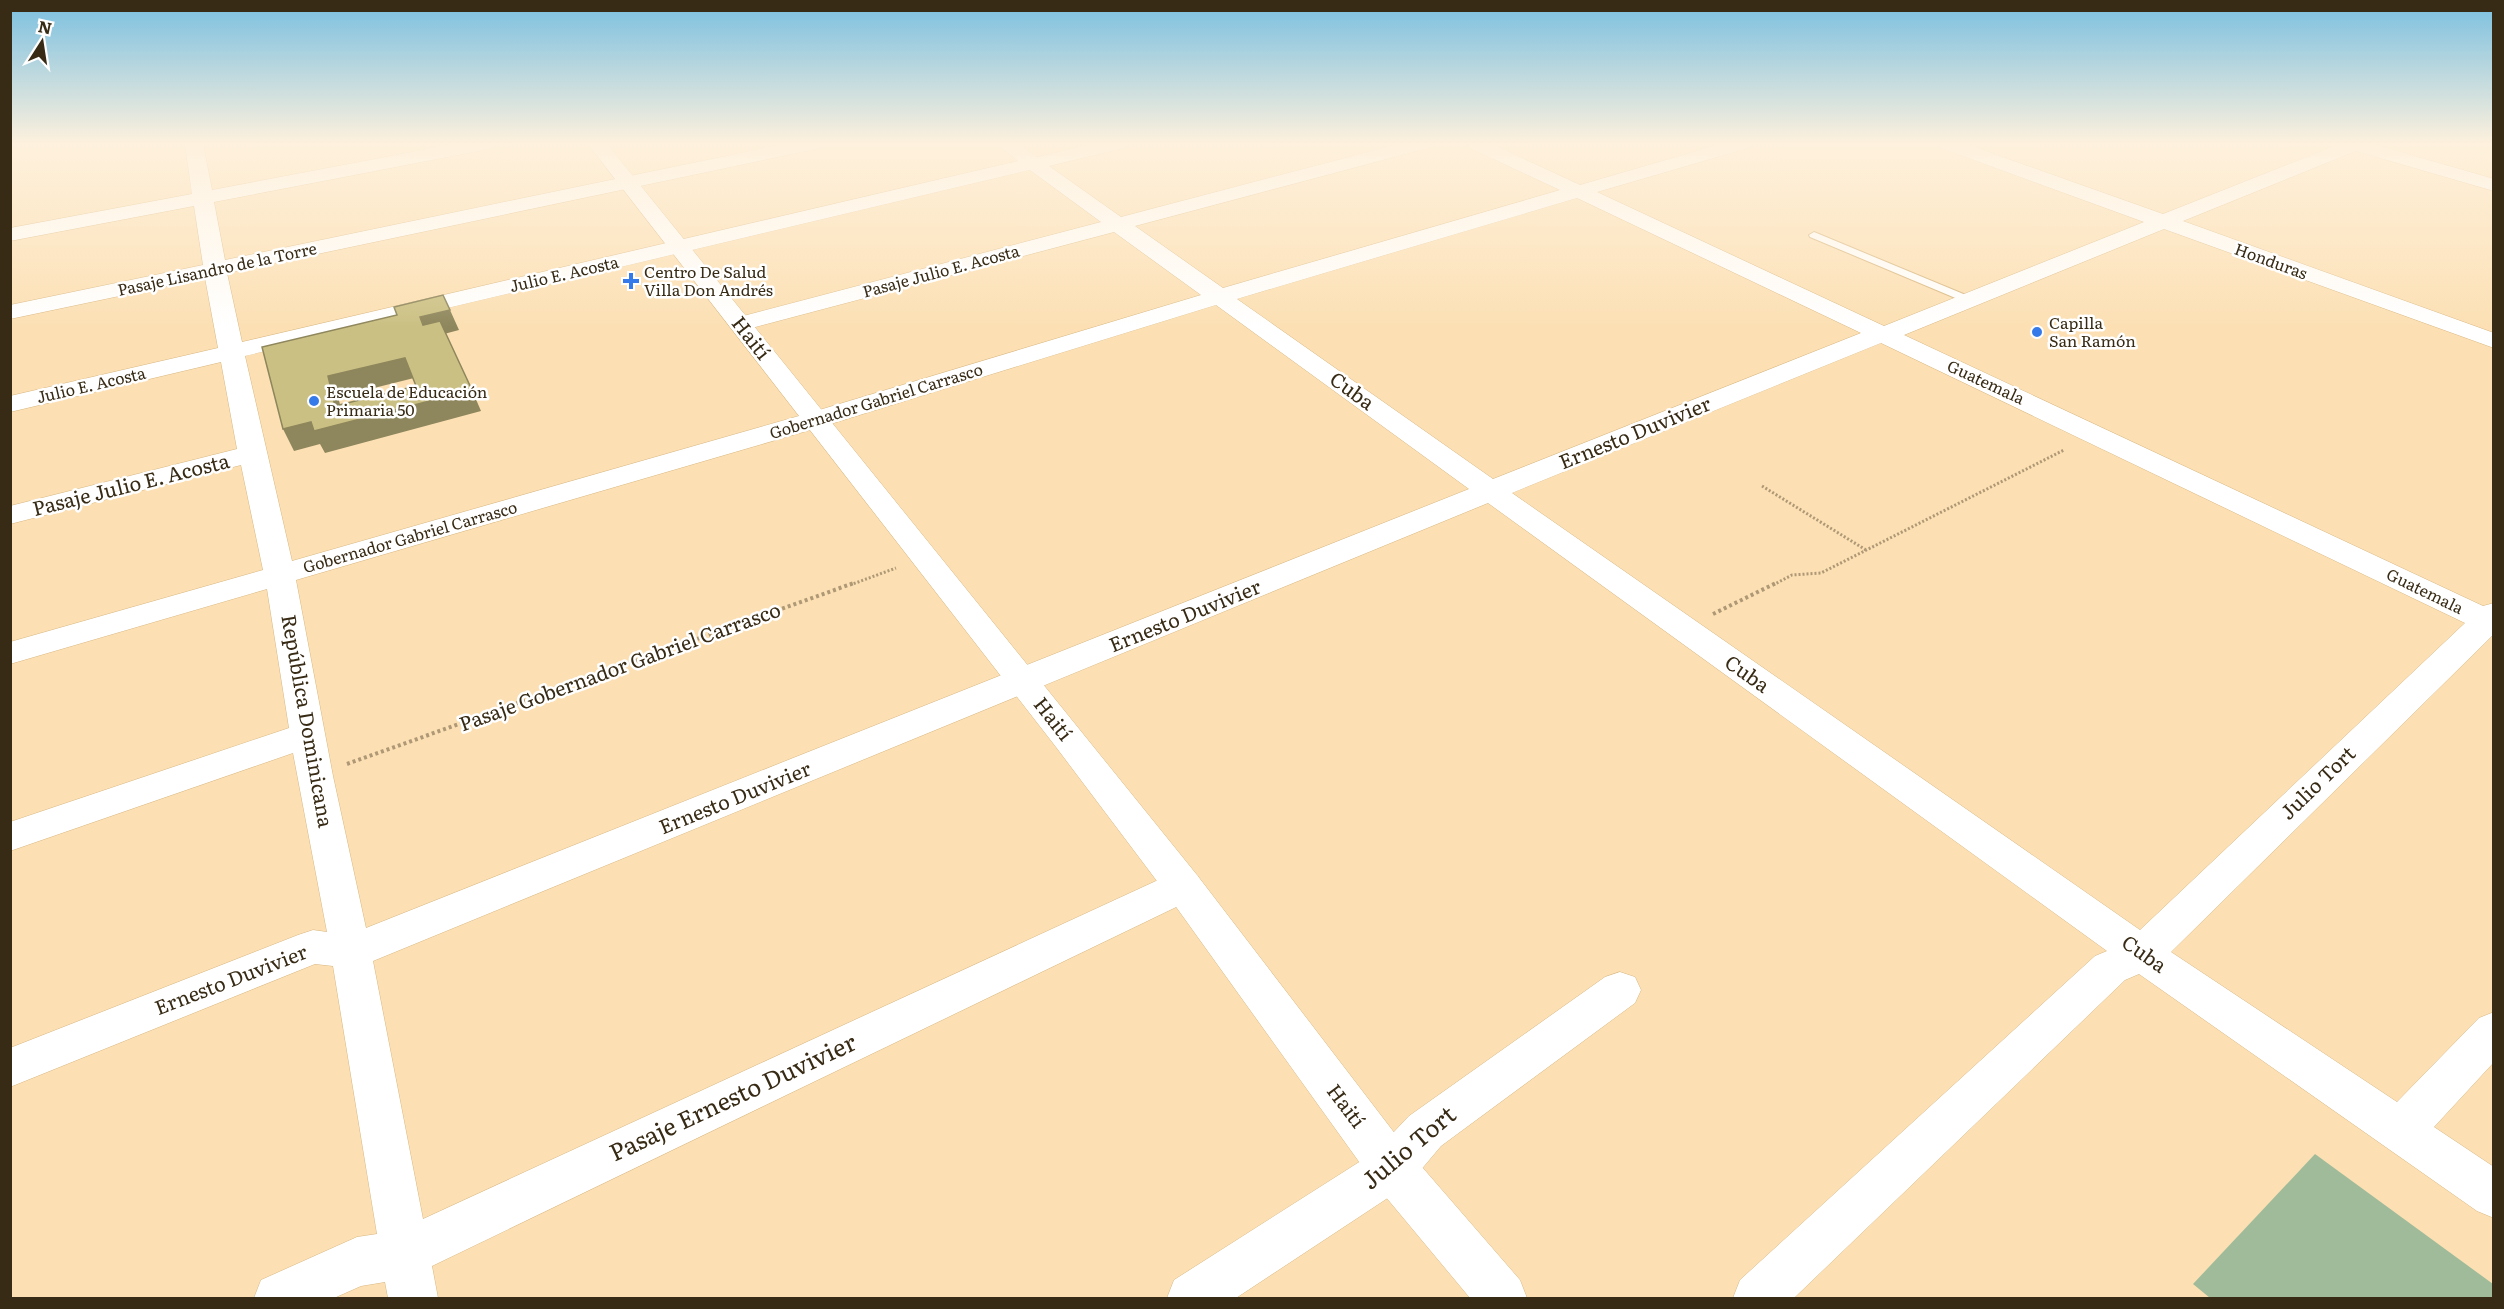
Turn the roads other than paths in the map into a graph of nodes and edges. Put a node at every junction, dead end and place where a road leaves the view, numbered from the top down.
1 (166, 205) edge
2 (204, 205) edge
3 (523, 205) edge
4 (647, 205) edge
5 (857, 205) edge
6 (1093, 205) edge
7 (1190, 205) edge
8 (1533, 205) edge
9 (1606, 205) edge
10 (2118, 205) edge
11 (2206, 205) edge
12 (2165, 222) junction
13 (1119, 224) junction
14 (10, 235) edge
15 (1814, 235) dead end
16 (680, 246) junction
17 (215, 269) junction
18 (1221, 296) junction
19 (1969, 300) junction
20 (10, 312) edge
21 (740, 324) junction
22 (1884, 334) junction
23 (2493, 341) edge
24 (232, 352) junction
25 (10, 404) edge
26 (815, 420) junction
27 (252, 454) junction
28 (1491, 492) junction
29 (10, 515) edge
30 (280, 575) junction
31 (2491, 619) edge
32 (10, 653) edge
33 (1023, 681) junction
34 (309, 734) junction
35 (10, 837) edge
36 (1183, 886) junction
37 (351, 952) junction
38 (2142, 954) junction
39 (1620, 990) dead end
40 (2493, 1031) edge
41 (10, 1068) edge
42 (2401, 1130) junction
43 (1392, 1168) junction
44 (2493, 1195) edge
45 (403, 1254) junction
46 (279, 1299) edge
47 (413, 1299) edge
48 (1192, 1299) edge
49 (1502, 1299) edge
50 (1758, 1299) edge

1 - 14 street
2 - 17 street, República Dominicana
3 - 17 street, Pasaje Lisandro de la Torre
4 - 16 street, Haití
5 - 16 street, Julio E. Acosta
6 - 13 street, Cuba
7 - 13 street, Pasaje Julio E. Acosta
8 - 18 street, Gobernador Gabriel Carrasco
9 - 22 street, Guatemala
10 - 12 street, Honduras
11 - 12 street, Ernesto Duvivier
12 - 19 street, Ernesto Duvivier
12 - 23 street, Honduras
13 - 18 street, Cuba
13 - 21 street, Pasaje Julio E. Acosta
15 - 19 lane
16 - 21 street, Haití
16 - 24 street, Julio E. Acosta
17 - 20 street, Pasaje Lisandro de la Torre
17 - 24 street, República Dominicana
18 - 26 street, Gobernador Gabriel Carrasco
18 - 28 street, Cuba
19 - 22 street, Ernesto Duvivier
21 - 26 street, Haití
22 - 28 street, Ernesto Duvivier
22 - 31 street, Guatemala
24 - 25 street, Julio E. Acosta
24 - 27 street, República Dominicana
26 - 30 street, Gobernador Gabriel Carrasco
26 - 33 street, Haití
27 - 29 street, Pasaje Julio E. Acosta
27 - 30 street, República Dominicana
28 - 33 street, Ernesto Duvivier
28 - 38 street, Cuba
30 - 32 street, Gobernador Gabriel Carrasco
30 - 34 street, República Dominicana
31 - 38 street, Julio Tort
33 - 36 street, Haití
33 - 37 street, Ernesto Duvivier
34 - 35 street
34 - 37 street, República Dominicana
36 - 43 street, Haití
36 - 45 street, Pasaje Ernesto Duvivier
37 - 41 street, Ernesto Duvivier
37 - 45 street, República Dominicana
38 - 42 street, Cuba
38 - 50 street
39 - 43 street, Julio Tort
40 - 42 street
42 - 44 street, Cuba
43 - 48 street, Julio Tort
43 - 49 street, Haití
45 - 46 street, Pasaje Ernesto Duvivier
45 - 47 street, República Dominicana

